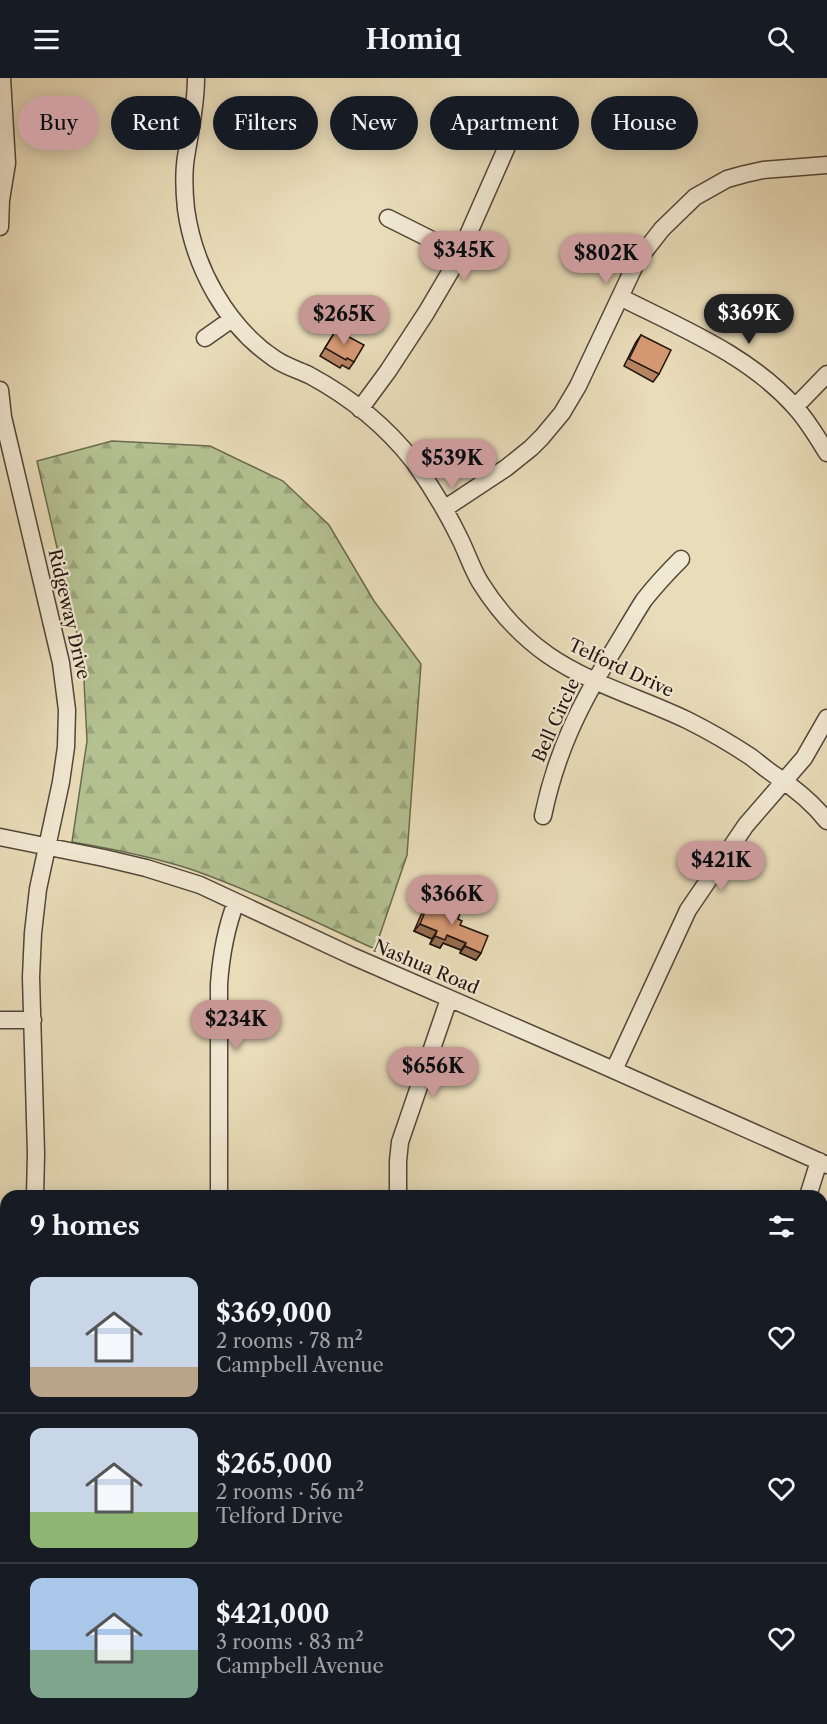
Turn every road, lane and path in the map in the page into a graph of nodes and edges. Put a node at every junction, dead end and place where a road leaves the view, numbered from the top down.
1 (2, 78) edge
2 (196, 78) edge
3 (506, 150) edge
4 (827, 165) edge
5 (388, 218) dead end
6 (0, 227) edge
7 (460, 254) junction
8 (620, 297) junction
9 (232, 319) junction
10 (205, 338) dead end
11 (827, 374) edge
12 (0, 390) edge
13 (795, 407) junction
14 (360, 409) junction
15 (827, 453) edge
16 (444, 509) junction
17 (681, 559) dead end
18 (595, 681) junction
19 (827, 718) edge
20 (784, 781) junction
21 (543, 816) dead end
22 (827, 821) edge
23 (0, 837) edge
24 (46, 847) junction
25 (236, 902) junction
26 (449, 999) junction
27 (0, 1020) edge
28 (33, 1020) junction
29 (614, 1070) junction
30 (823, 1163) edge
31 (35, 1190) edge
32 (219, 1190) edge
33 (398, 1190) edge
34 (811, 1190) edge

1 - 6 street
2 - 9 street, Telford Drive
3 - 7 street
4 - 8 street
5 - 7 street
7 - 14 street
8 - 13 street
8 - 16 street
9 - 10 street
9 - 14 street, Telford Drive
11 - 13 street
12 - 24 street, Ridgeway Drive
13 - 15 street
14 - 16 street, Telford Drive
16 - 18 street, Telford Drive
17 - 18 street, Bell Circle
18 - 20 street, Telford Drive
18 - 21 street, Bell Circle
19 - 20 street
20 - 22 street, Telford Drive
20 - 29 street
23 - 24 street, Nashua Road
24 - 25 street, Nashua Road
24 - 28 street, Ridgeway Drive
25 - 26 street, Nashua Road
25 - 32 street
26 - 29 street, Nashua Road
26 - 33 street
27 - 28 street
28 - 31 street, Ridgeway Drive
29 - 30 street, Nashua Road
30 - 34 street

